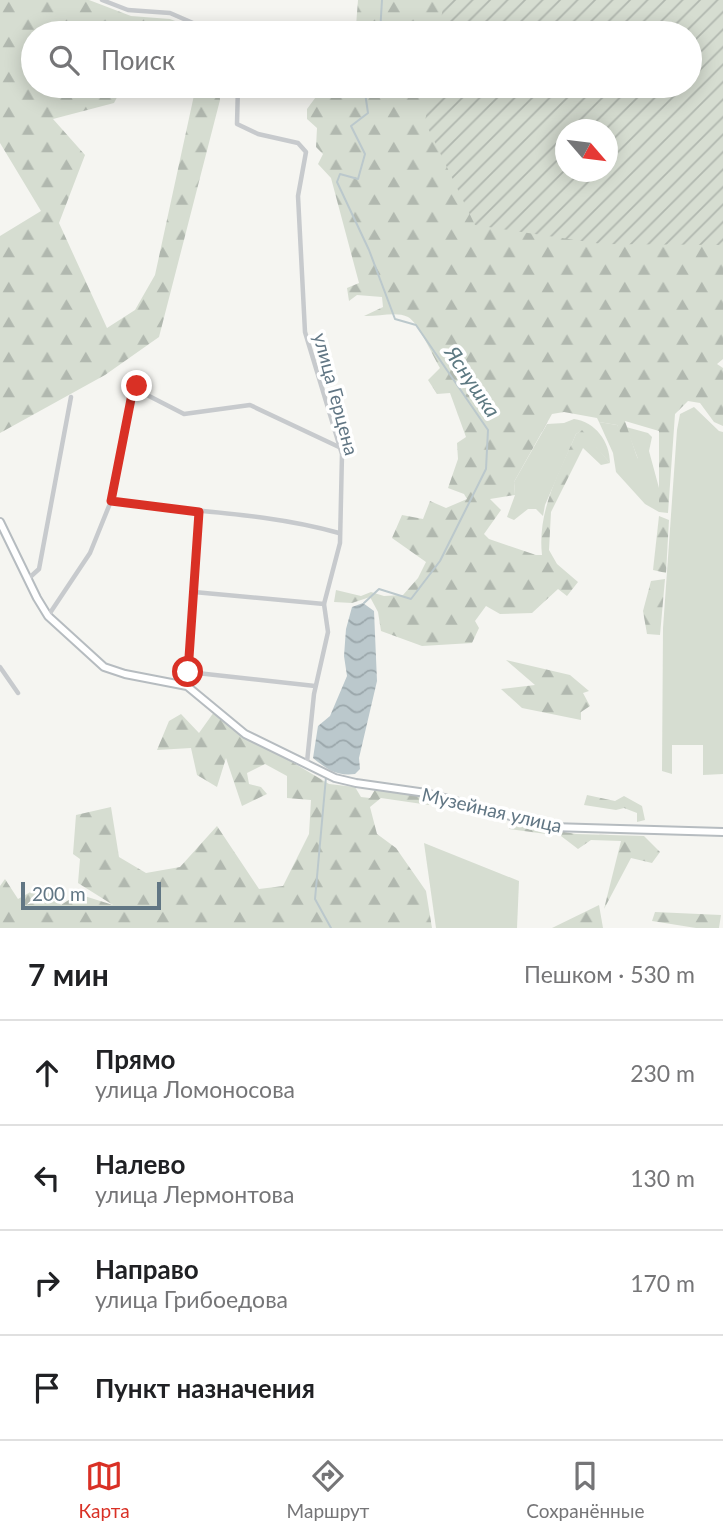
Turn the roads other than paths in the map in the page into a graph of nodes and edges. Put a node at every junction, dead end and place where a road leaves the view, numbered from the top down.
1 (102, 0) edge
2 (188, 21) edge
3 (238, 98) edge
4 (71, 397) dead end
5 (339, 447) junction
6 (111, 501) junction
7 (199, 512) junction
8 (0, 522) edge
9 (339, 533) junction
10 (28, 579) junction
11 (194, 592) junction
12 (324, 604) junction
13 (48, 616) junction
14 (0, 667) edge
15 (188, 672) junction
16 (315, 685) junction
17 (187, 687) junction
18 (18, 693) dead end
19 (307, 762) junction
20 (723, 832) edge

1 - 2 street
3 - 5 street, улица Герцена
4 - 10 street
5 - 6 street
5 - 9 street, улица Герцена
6 - 7 street
6 - 13 street
7 - 9 street
7 - 11 street
8 - 10 street
9 - 12 street, улица Герцена
10 - 13 street
11 - 12 street
11 - 15 street
12 - 16 street, улица Герцена
13 - 17 street
14 - 18 street
15 - 16 street
15 - 17 street
16 - 19 street, улица Герцена
17 - 19 street, Музейная улица
19 - 20 street, Музейная улица

